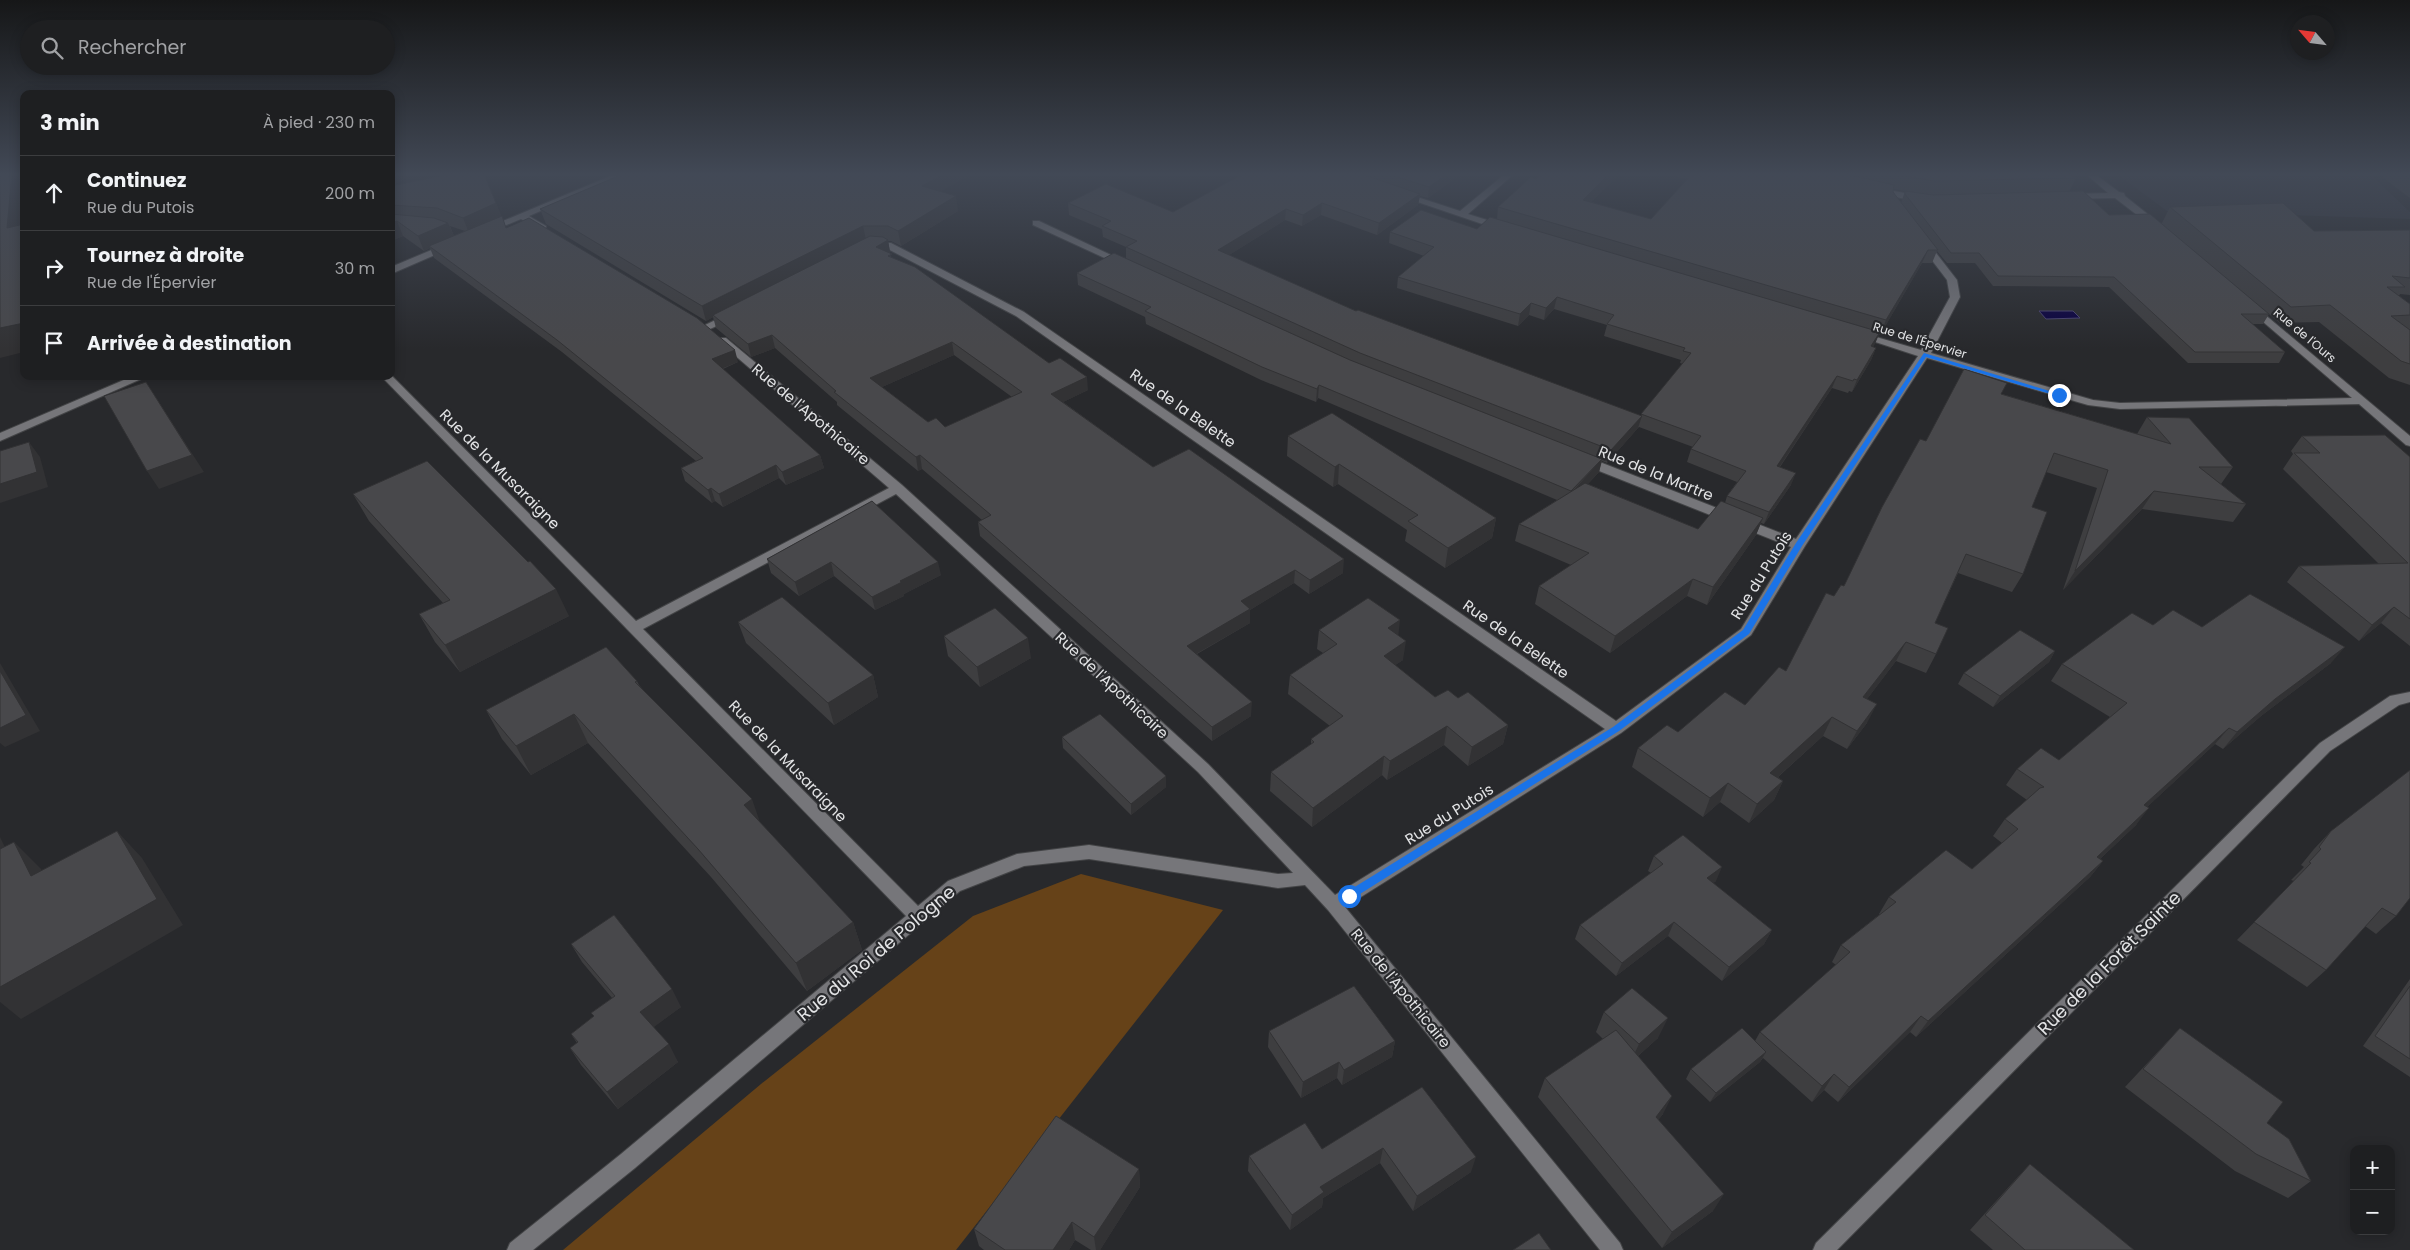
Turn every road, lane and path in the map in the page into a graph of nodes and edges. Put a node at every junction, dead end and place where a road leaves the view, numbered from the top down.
1 (480, 232) edge
2 (549, 232) edge
3 (1056, 232) edge
4 (476, 234) edge
5 (1917, 234) edge
6 (558, 238) edge
7 (459, 242) edge
8 (862, 248) edge
9 (395, 269) edge
10 (1136, 269) edge
11 (2239, 296) edge
12 (744, 309) edge
13 (690, 317) edge
14 (706, 327) junction
15 (1848, 332) edge
16 (1924, 354) junction
17 (134, 380) edge
18 (390, 380) edge
19 (2363, 401) junction
20 (0, 437) edge
21 (2410, 442) edge
22 (1576, 457) edge
23 (898, 488) junction
24 (1799, 545) junction
25 (634, 628) junction
26 (2410, 697) edge
27 (1616, 729) junction
28 (1309, 878) junction
29 (1334, 905) junction
30 (918, 917) junction
31 (517, 1250) edge
32 (1613, 1250) edge
33 (1823, 1250) edge

1 - 4 street
2 - 6 street
3 - 10 street
5 - 16 street, Rue du Putois
7 - 9 street
8 - 27 street, Rue de la Belette
11 - 19 street, Rue de l'Ours
12 - 14 street
13 - 14 street, Rue de l'Apothicaire
14 - 23 street, Rue de l'Apothicaire
15 - 16 street, Rue de l'Épervier
16 - 19 street, Rue de l'Épervier
16 - 24 street, Rue du Putois
17 - 20 street
18 - 25 street, Rue de la Musaraigne
19 - 21 street, Rue de l'Ours
22 - 24 street, Rue de la Martre
23 - 25 street
23 - 28 street, Rue de l'Apothicaire
24 - 27 street, Rue du Putois
25 - 30 street, Rue de la Musaraigne
26 - 33 street, Rue de la Forêt Sainte
27 - 29 street, Rue du Putois
28 - 29 street, Rue de l'Apothicaire
28 - 30 street, Rue du Roi de Pologne
29 - 32 street, Rue de l'Apothicaire
30 - 31 street, Rue du Roi de Pologne

